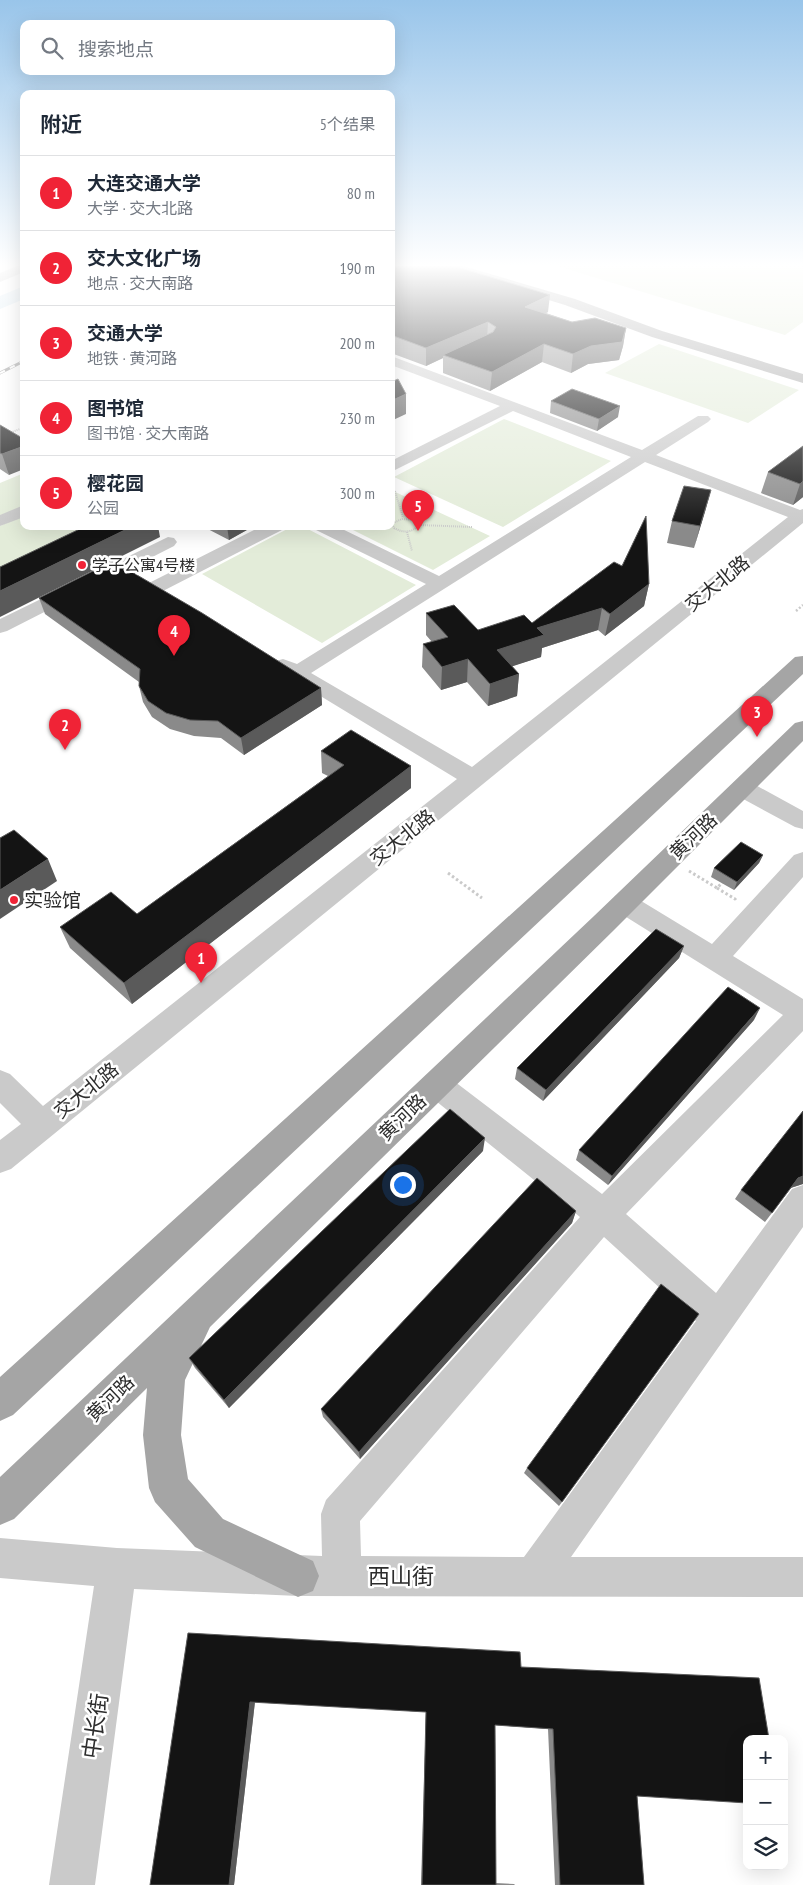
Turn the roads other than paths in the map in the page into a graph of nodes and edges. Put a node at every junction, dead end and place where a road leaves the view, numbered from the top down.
1 (722, 354) edge
2 (754, 354) edge
3 (395, 361) edge
4 (443, 365) edge
5 (803, 369) edge
6 (426, 373) junction
7 (803, 379) edge
8 (408, 382) dead end
9 (512, 406) junction
10 (703, 419) dead end
11 (644, 456) junction
12 (395, 465) edge
13 (20, 512) edge
14 (802, 515) edge
15 (0, 521) edge
16 (258, 530) edge
17 (330, 530) edge
18 (182, 547) edge
19 (119, 568) junction
20 (440, 584) junction
21 (0, 627) edge
22 (263, 653) edge
23 (803, 662) edge
24 (297, 673) junction
25 (803, 728) edge
26 (474, 779) junction
27 (742, 788) junction
28 (803, 821) edge
29 (803, 861) edge
30 (624, 904) junction
31 (714, 959) junction
32 (803, 1013) edge
33 (0, 1083) edge
34 (436, 1084) junction
35 (42, 1125) junction
36 (0, 1159) edge
37 (803, 1200) edge
38 (603, 1216) junction
39 (200, 1310) junction
40 (718, 1318) junction
41 (0, 1402) edge
42 (0, 1505) edge
43 (0, 1558) edge
44 (117, 1568) junction
45 (298, 1576) junction
46 (342, 1576) junction
47 (533, 1577) junction
48 (803, 1577) edge
49 (72, 1885) edge

1 - 7 main road
2 - 5 main road
3 - 6 street
4 - 6 street
6 - 8 street
6 - 9 street
9 - 11 street
9 - 12 street
10 - 11 street
11 - 14 street
11 - 20 street
13 - 15 street
14 - 26 street, 交大北路
16 - 18 street
17 - 20 street
18 - 19 street
18 - 19 street
19 - 21 street
20 - 24 street
22 - 24 street
23 - 41 main road
24 - 26 street
25 - 27 main road, 黄河路
26 - 35 street, 交大北路
27 - 28 street
27 - 30 main road, 黄河路
29 - 31 street
30 - 31 street
30 - 34 main road, 黄河路
31 - 32 street
32 - 38 street
33 - 35 street
34 - 38 street
34 - 39 main road, 黄河路
35 - 36 street, 交大北路
37 - 40 street
38 - 40 street
38 - 46 street
39 - 42 main road, 黄河路
39 - 45 main road
40 - 47 street
43 - 44 street, 西山街
44 - 45 street, 西山街
44 - 49 street, 中长街
45 - 46 street, 西山街
46 - 47 street, 西山街
47 - 48 street, 西山街

